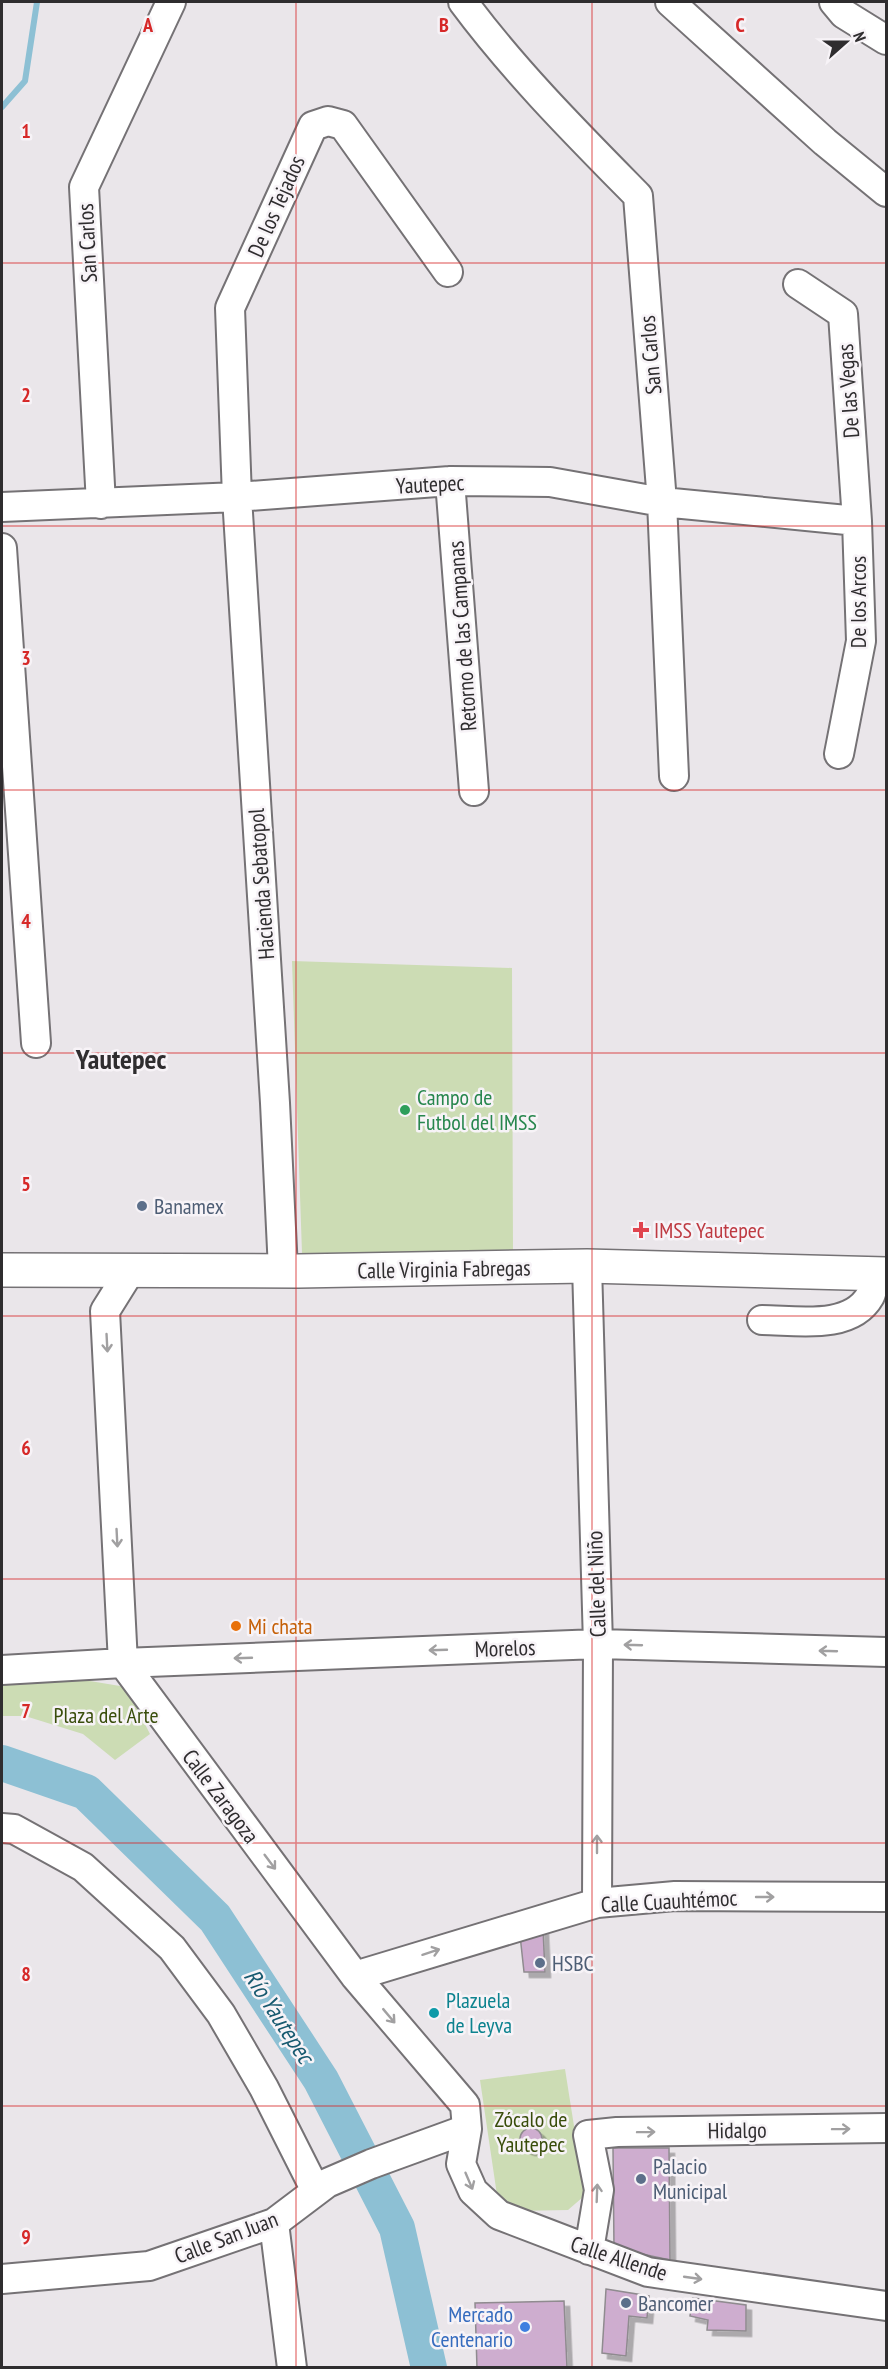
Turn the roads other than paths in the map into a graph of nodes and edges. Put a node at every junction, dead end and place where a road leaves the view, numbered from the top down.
1 (171, 2) edge
2 (463, 2) edge
3 (670, 2) edge
4 (834, 2) edge
5 (886, 40) edge
6 (886, 192) edge
7 (448, 272) dead end
8 (798, 284) dead end
9 (450, 481) junction
10 (237, 497) junction
11 (662, 502) junction
12 (101, 504) junction
13 (2, 507) edge
14 (857, 521) junction
15 (2, 548) edge
16 (839, 754) dead end
17 (674, 776) dead end
18 (474, 791) dead end
19 (36, 1043) dead end
20 (587, 1266) junction
21 (2, 1270) edge
22 (85, 1270) junction
23 (284, 1270) junction
24 (130, 1271) junction
25 (881, 1274) edge
26 (105, 1311) junction
27 (762, 1320) dead end
28 (598, 1644) junction
29 (886, 1652) edge
30 (123, 1663) junction
31 (2, 1670) edge
32 (2, 1828) edge
33 (886, 1897) edge
34 (597, 1903) junction
35 (355, 1976) junction
36 (886, 2128) edge
37 (467, 2129) junction
38 (322, 2187) junction
39 (498, 2214) joint
40 (274, 2223) junction
41 (589, 2250) junction
42 (2, 2279) edge
43 (886, 2306) edge
44 (292, 2367) edge

1 - 12 street, San Carlos
2 - 11 street, San Carlos
3 - 6 street
4 - 5 street
7 - 10 street, De los Tejados
8 - 14 street, De las Vegas
9 - 10 street, Yautepec
9 - 11 street, Yautepec
9 - 18 street, Retorno de las Campanas
10 - 12 street, Yautepec
10 - 23 street, Hacienda Sebatopol
11 - 14 street, Yautepec
11 - 17 street, San Carlos
12 - 13 street, Yautepec
14 - 16 street, De los Arcos
15 - 19 street
20 - 23 main road, Calle Virginia Fabregas
20 - 25 main road, Calle Virginia Fabregas
20 - 28 street, Calle del Niño
21 - 22 main road, Calle Virginia Fabregas
22 - 24 main road, Calle Virginia Fabregas
22 - 26 street
23 - 24 main road, Calle Virginia Fabregas
24 - 26 street
25 - 27 street
26 -> 30 street
29 -> 28 street, Morelos
28 -> 30 street, Morelos
34 -> 28 street, Calle del Niño
30 - 31 street, Morelos
30 -> 35 street, Calle Zaragoza
32 - 38 street
34 -> 33 street, Calle Cuauhtémoc
35 -> 34 street, Calle Cuauhtémoc
35 -> 37 street, Calle Zaragoza
41 -> 36 street, Hidalgo
37 - 38 street, Calle San Juan
37 -> 39 street, Calle Zaragoza
38 - 40 street, Calle San Juan
39 - 41 street, Calle Allende
40 - 42 street, Calle San Juan
40 - 44 street
41 -> 43 street, Calle Allende

